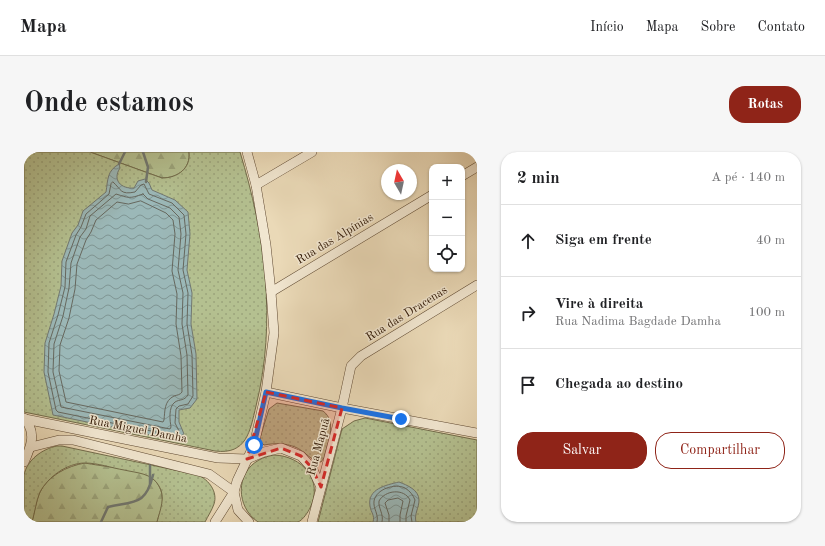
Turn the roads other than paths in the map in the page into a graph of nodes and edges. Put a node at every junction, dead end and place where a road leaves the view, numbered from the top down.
1 (247, 152) edge
2 (312, 152) edge
3 (477, 167) edge
4 (465, 174) edge
5 (256, 185) junction
6 (429, 197) edge
7 (477, 285) edge
8 (271, 292) junction
9 (351, 366) joint
10 (266, 392) junction
11 (342, 408) junction
12 (25, 419) edge
13 (477, 433) edge
14 (31, 447) junction
15 (249, 456) junction
16 (24, 462) edge
17 (321, 487) junction
18 (234, 492) junction
19 (215, 522) edge
20 (249, 522) edge
21 (312, 522) edge

1 - 5 street
2 - 5 street
3 - 4 street
5 - 8 street
6 - 8 street, Rua das Alpínias
7 - 9 street, Rua das Dracenas
8 - 10 street
9 - 11 street, Rua Mapuã
10 - 11 street
10 - 15 street
11 - 13 street
11 - 17 street, Rua Mapuã
12 - 14 street
12 - 15 street, Rua Miguel Damha
14 - 16 street
14 - 18 street, Rua Miguel Damha
15 - 17 street
15 - 18 street
17 - 21 street, Rua Mapuã
18 - 19 street
18 - 20 street

